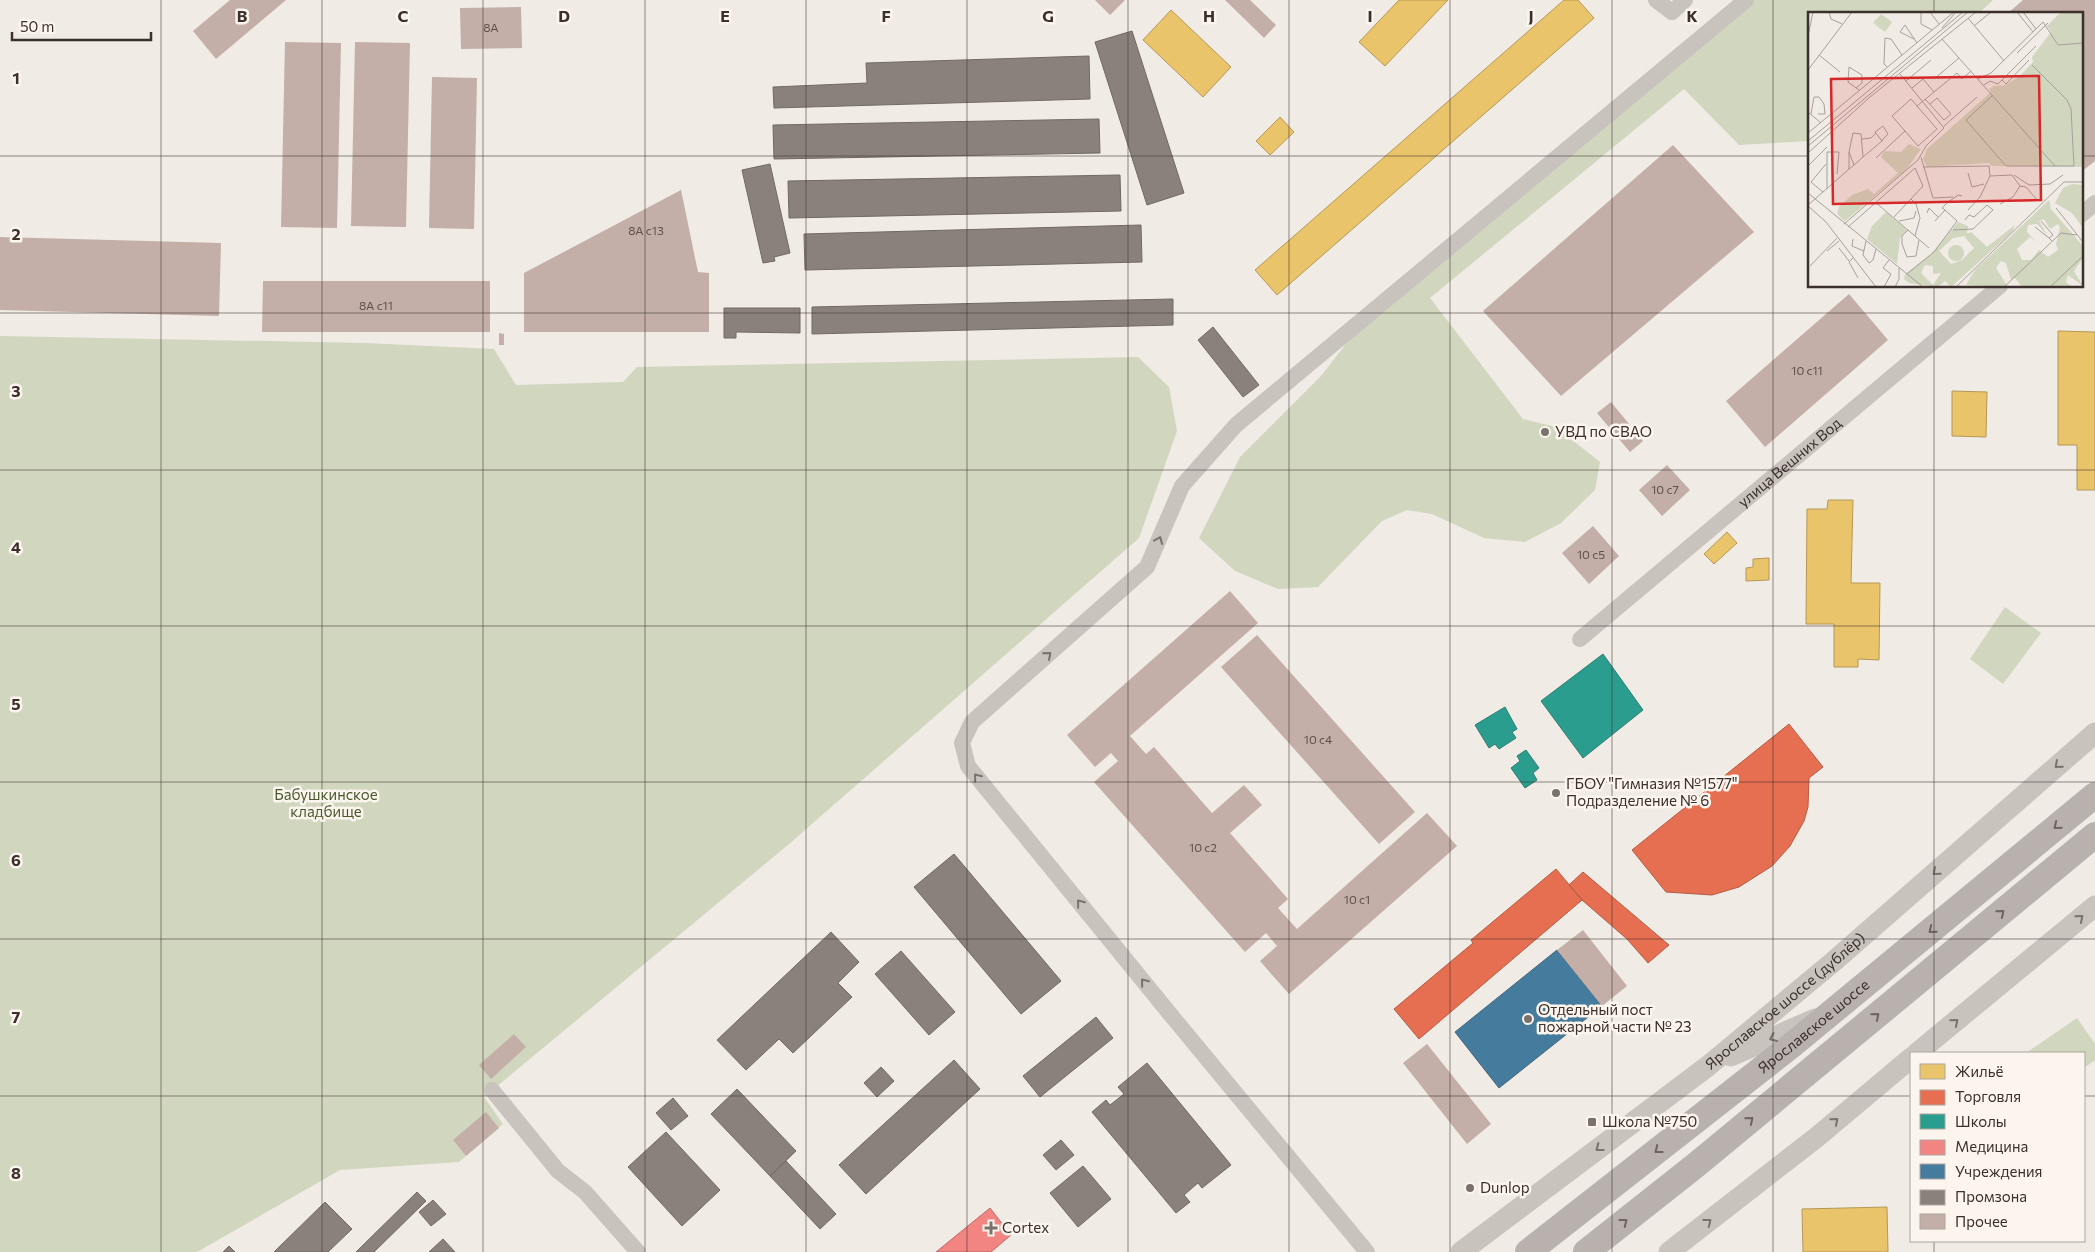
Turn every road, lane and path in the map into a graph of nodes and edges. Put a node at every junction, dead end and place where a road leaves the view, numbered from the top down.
1 (1656, 0) edge
2 (1685, 0) edge
3 (1746, 0) edge
4 (2095, 203) edge
5 (2082, 214) edge
6 (1998, 288) edge
7 (1580, 639) dead end
8 (2095, 733) edge
9 (2095, 796) edge
10 (2095, 834) edge
11 (2095, 906) edge
12 (1833, 1011) junction
13 (1919, 1052) edge
14 (1910, 1059) edge
15 (1708, 1066) junction
16 (492, 1090) dead end
17 (638, 1252) edge
18 (1367, 1252) edge
19 (1461, 1252) edge
20 (1528, 1252) edge
21 (1586, 1252) edge
22 (1669, 1252) edge

1 - 2 street
18 -> 3 street
4 - 5 street
6 - 7 street, улица Вешних Вод
8 -> 15 street, Ярославское шоссе (дублёр)
9 -> 12 main road, Ярославское шоссе
21 -> 10 main road, Ярославское шоссе
13 -> 11 street
12 -> 15 street
12 -> 20 main road, Ярославское шоссе
22 -> 14 street
15 -> 19 street, Ярославское шоссе (дублёр)
16 - 17 street

